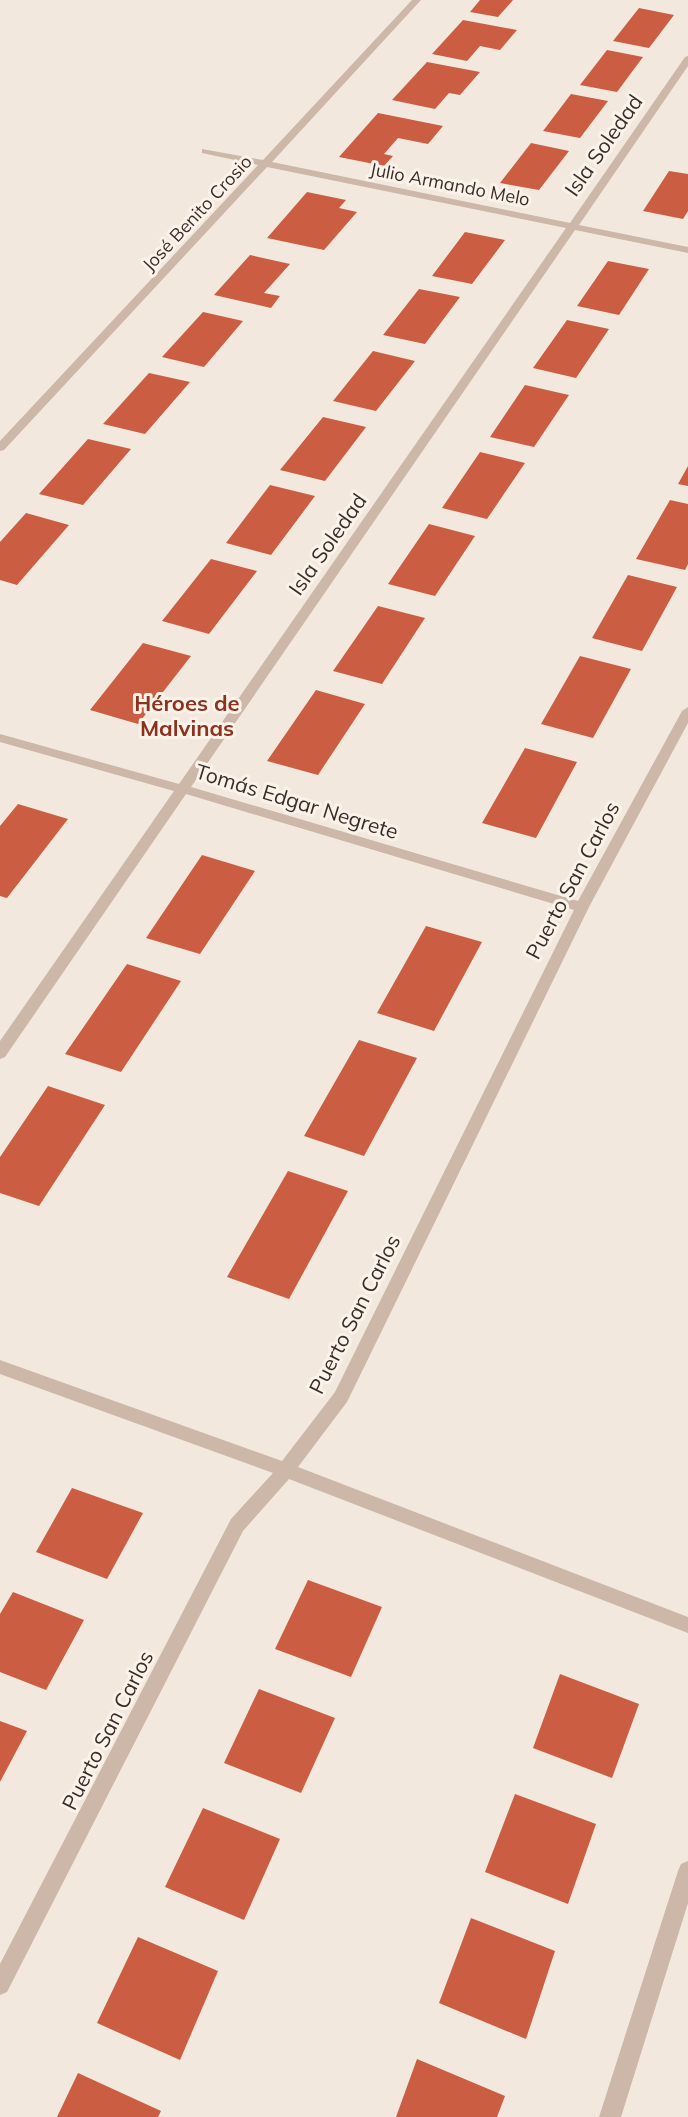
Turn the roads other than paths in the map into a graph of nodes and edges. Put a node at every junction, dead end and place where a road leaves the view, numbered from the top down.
1 (417, 0) edge
2 (688, 59) edge
3 (205, 151) dead end
4 (266, 164) junction
5 (573, 226) junction
6 (688, 250) edge
7 (0, 448) edge
8 (688, 711) edge
9 (0, 738) edge
10 (183, 789) junction
11 (582, 907) junction
12 (0, 1053) edge
13 (0, 1367) edge
14 (286, 1470) junction
15 (688, 1624) edge
16 (688, 1871) edge
17 (0, 1985) edge
18 (610, 2117) edge

1 - 4 street, José Benito Crosio
2 - 5 street, Isla Soledad
3 - 4 street, Julio Armando Melo
4 - 5 street, Julio Armando Melo
4 - 7 street, José Benito Crosio
5 - 6 street, Julio Armando Melo
5 - 10 street, Isla Soledad
8 - 11 street, Puerto San Carlos
9 - 10 street, Tomás Edgar Negrete
10 - 11 street, Tomás Edgar Negrete
10 - 12 street, Isla Soledad
11 - 14 street, Puerto San Carlos
13 - 14 street
14 - 15 street
14 - 17 street, Puerto San Carlos
16 - 18 street

